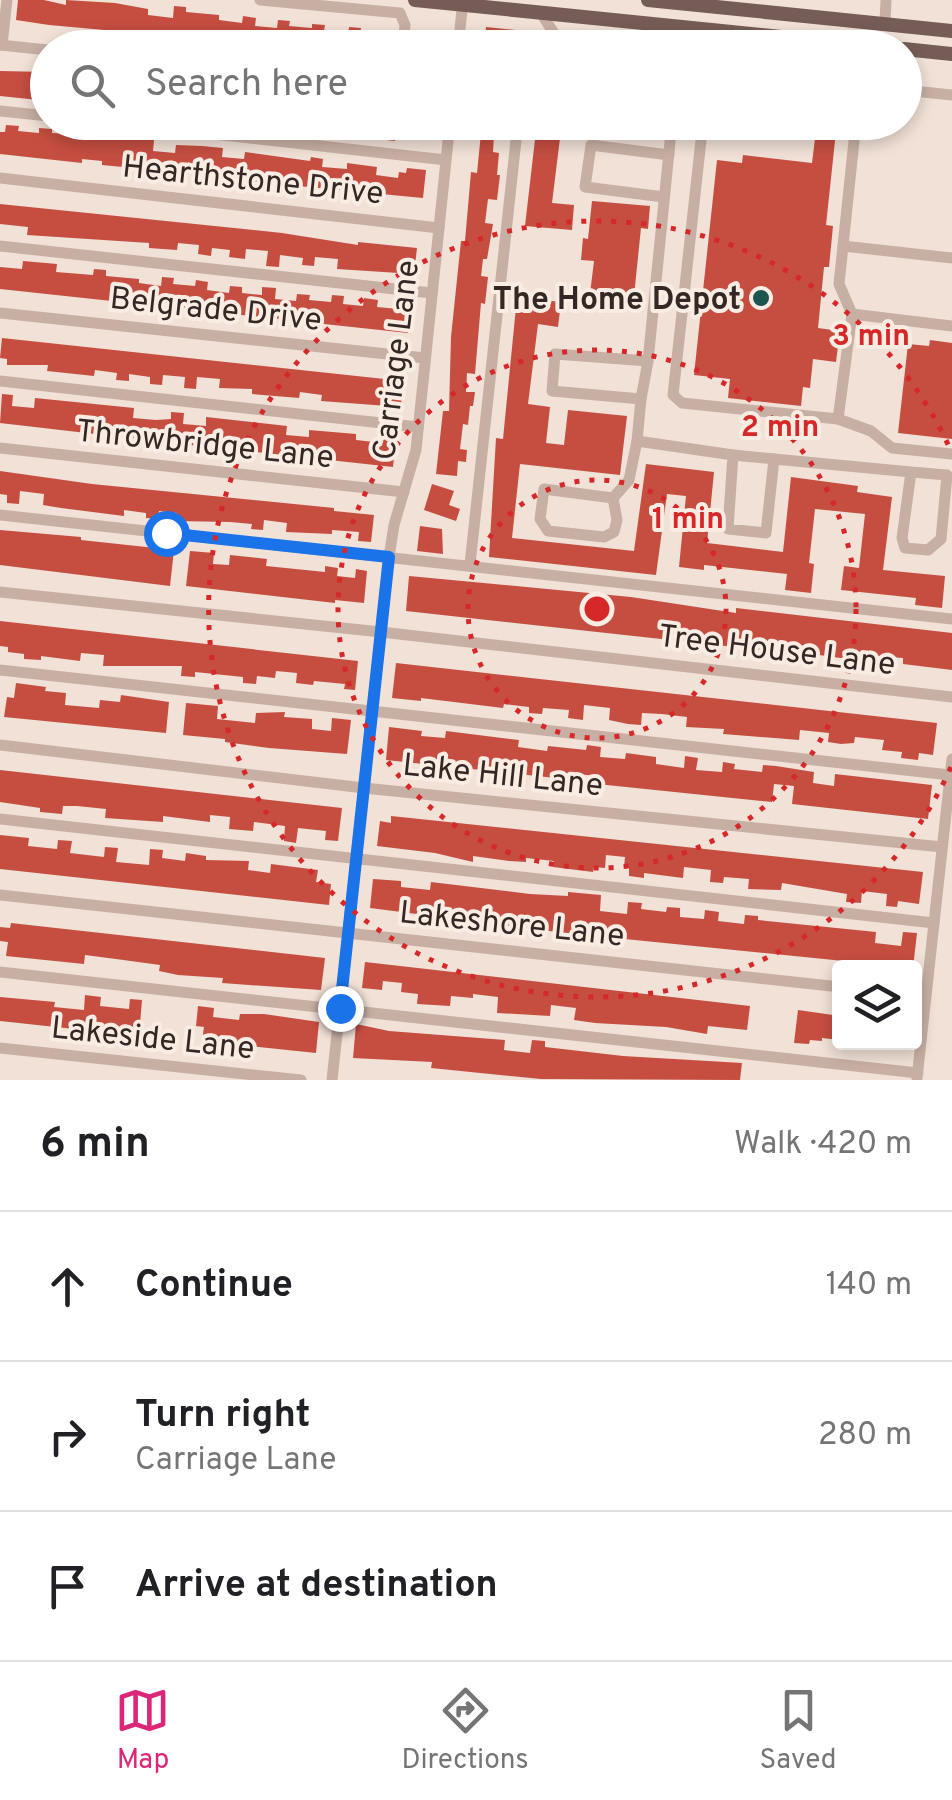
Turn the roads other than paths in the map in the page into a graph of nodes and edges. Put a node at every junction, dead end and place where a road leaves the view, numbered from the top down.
1 (8, 0) edge
2 (260, 0) edge
3 (415, 0) edge
4 (651, 0) edge
5 (886, 0) edge
6 (463, 2) edge
7 (718, 8) junction
8 (541, 13) junction
9 (884, 23) junction
10 (652, 24) junction
11 (405, 30) edge
12 (460, 30) edge
13 (553, 30) edge
14 (652, 30) edge
15 (707, 30) edge
16 (716, 30) edge
17 (952, 30) edge
18 (1, 45) edge
19 (30, 48) edge
20 (922, 51) edge
21 (952, 54) edge
22 (922, 92) edge
23 (952, 95) edge
24 (0, 110) edge
25 (30, 114) edge
26 (268, 140) edge
27 (448, 140) edge
28 (516, 140) edge
29 (670, 140) edge
30 (701, 140) edge
31 (854, 140) edge
32 (669, 155) junction
33 (446, 160) junction
34 (0, 178) edge
35 (664, 197) junction
36 (439, 228) junction
37 (0, 246) edge
38 (843, 246) junction
39 (952, 258) edge
40 (432, 293) junction
41 (0, 313) edge
42 (852, 314) junction
43 (952, 326) edge
44 (426, 358) junction
45 (648, 361) junction
46 (0, 381) edge
47 (641, 400) junction
48 (838, 419) junction
49 (418, 427) junction
50 (637, 442) junction
51 (0, 448) edge
52 (733, 454) junction
53 (952, 454) edge
54 (774, 459) junction
55 (910, 472) junction
56 (949, 476) edge
57 (404, 492) junction
58 (613, 498) junction
59 (0, 514) edge
60 (389, 557) junction
61 (470, 564) junction
62 (0, 592) edge
63 (952, 619) edge
64 (381, 632) junction
65 (0, 670) edge
66 (952, 697) edge
67 (372, 710) junction
68 (0, 745) edge
69 (952, 759) edge
70 (950, 774) edge
71 (364, 788) junction
72 (0, 819) edge
73 (942, 848) junction
74 (356, 859) junction
75 (0, 895) edge
76 (934, 923) junction
77 (348, 932) junction
78 (0, 972) edge
79 (832, 986) edge
80 (922, 986) edge
81 (340, 1008) junction
82 (0, 1048) edge
83 (918, 1050) edge
84 (917, 1076) edge
85 (301, 1080) edge
86 (332, 1080) edge

1 - 18 street
2 - 11 street
3 - 6 main road
4 - 7 main road
4 - 10 main road
5 - 9 street
6 - 8 main road
6 - 12 street
7 - 9 main road
7 - 16 main road
8 - 10 main road
8 - 13 street
9 - 17 main road
10 - 14 street
10 - 15 main road
18 - 19 street
20 - 21 main road
22 - 23 street
24 - 25 street
26 - 33 street
27 - 33 street, Carriage Lane
28 - 61 street
29 - 32 street
30 - 48 street
31 - 38 street
32 - 35 street
32 - 35 street
33 - 36 street, Carriage Lane
34 - 36 street, Hearthstone Drive
35 - 45 street
36 - 40 street, Carriage Lane
37 - 40 street
38 - 39 street
38 - 42 street
40 - 44 street, Carriage Lane
41 - 44 street, Belgrade Drive
42 - 43 street
42 - 48 street
44 - 49 street, Carriage Lane
45 - 47 street
45 - 47 street
46 - 49 street
47 - 50 street
48 - 53 street
49 - 57 street, Carriage Lane
50 - 52 street
50 - 58 street
51 - 57 street, Throwbridge Lane
52 - 54 street
52 - 54 street
54 - 55 street
55 - 56 street
55 - 56 street
57 - 60 street, Carriage Lane
58 - 58 street
59 - 60 street
60 - 61 street
60 - 64 street, Carriage Lane
61 - 63 street
62 - 64 street, Tree House Lane
64 - 66 street, Tree House Lane
64 - 67 street, Carriage Lane
65 - 67 street
67 - 70 street
67 - 71 street, Carriage Lane
68 - 71 street, Lake Hill Lane
69 - 70 street
70 - 73 street
71 - 73 street, Lake Hill Lane
71 - 74 street, Carriage Lane
72 - 74 street
73 - 76 street
74 - 76 street
74 - 77 street, Carriage Lane
75 - 77 street, Lakeshore Lane
76 - 80 street
77 - 79 street, Lakeshore Lane
77 - 81 street, Carriage Lane
78 - 81 street
81 - 84 street
81 - 86 street, Carriage Lane
82 - 85 street, Lakeside Lane
83 - 84 street

